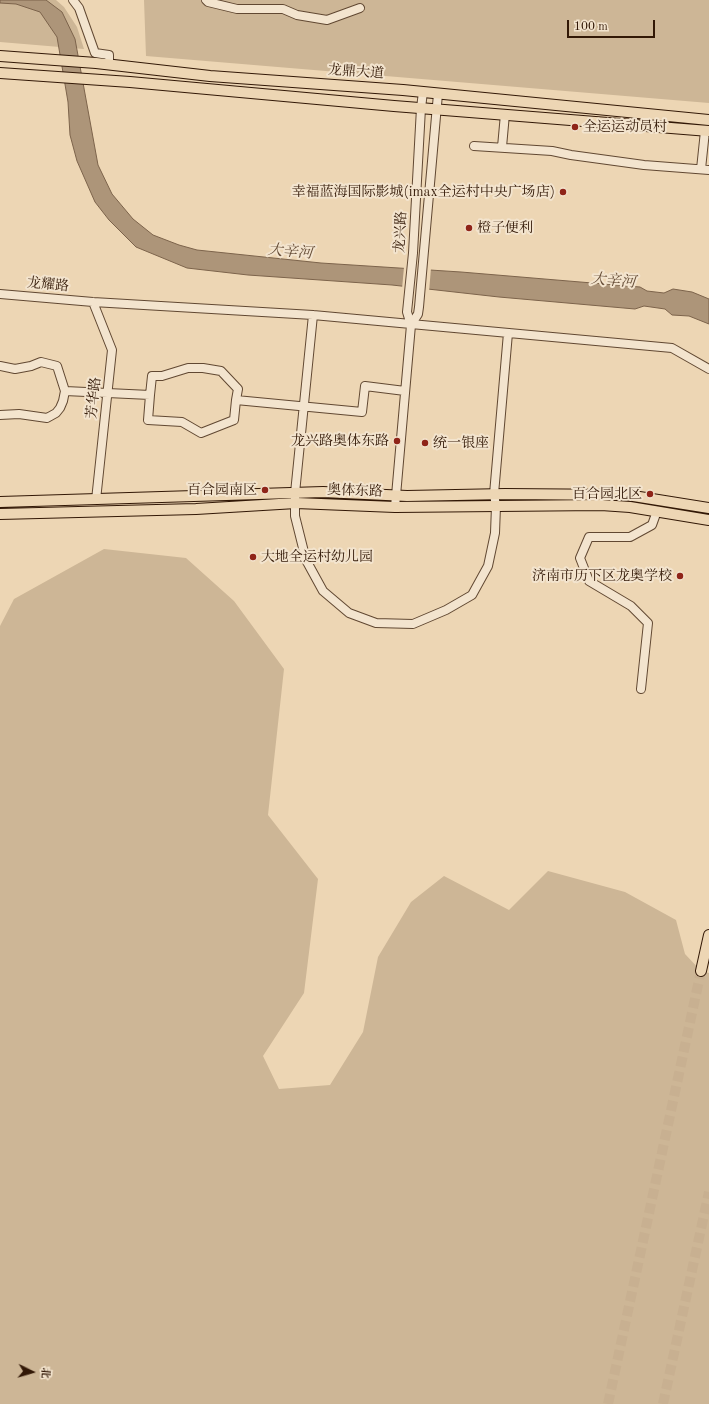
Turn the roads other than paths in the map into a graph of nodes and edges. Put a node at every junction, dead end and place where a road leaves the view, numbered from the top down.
1 (73, 0) edge
2 (206, 0) edge
3 (360, 8) dead end
4 (0, 56) edge
5 (110, 65) junction
6 (0, 73) edge
7 (423, 92) junction
8 (438, 94) junction
9 (421, 108) junction
10 (436, 109) junction
11 (505, 114) junction
12 (709, 120) edge
13 (707, 131) edge
14 (474, 146) dead end
15 (502, 148) junction
16 (705, 169) edge
17 (0, 294) edge
18 (93, 302) junction
19 (313, 316) junction
20 (411, 325) junction
21 (508, 333) junction
22 (0, 366) edge
23 (709, 369) edge
24 (65, 391) junction
25 (405, 391) junction
26 (108, 392) junction
27 (150, 395) junction
28 (236, 400) junction
29 (0, 415) edge
30 (494, 494) junction
31 (396, 495) junction
32 (296, 498) junction
33 (96, 500) junction
34 (0, 502) edge
35 (496, 506) junction
36 (395, 507) junction
37 (709, 508) edge
38 (657, 511) junction
39 (0, 514) edge
40 (709, 520) edge
41 (641, 690) dead end
42 (709, 936) edge
43 (701, 971) tunnel mouth

1 - 5 street
2 - 3 street
4 - 5 main road, 龙鼎大道
5 - 7 main road, 龙鼎大道
6 - 9 main road
7 - 8 main road, 龙鼎大道
7 - 9 street, 龙兴路
8 - 10 street, 龙兴路
8 - 12 main road, 龙鼎大道
9 - 10 main road
9 - 20 street, 龙兴路
10 - 11 main road
10 - 20 street, 龙兴路
11 - 13 main road
11 - 15 street
13 - 16 street
14 - 15 street
15 - 16 street
17 - 18 street, 龙耀路
18 - 19 street, 龙耀路
18 - 26 street, 芳华路
19 - 20 street, 龙耀路
19 - 32 street
20 - 21 street, 龙耀路
20 - 25 street, 龙兴路
21 - 23 street, 龙耀路
21 - 30 street
22 - 24 street
24 - 26 street
24 - 29 street
25 - 28 street
25 - 31 street, 龙兴路
26 - 27 street
26 - 33 street, 芳华路
27 - 28 street
27 - 28 street
30 - 31 main road
30 - 35 street
30 - 37 main road
31 - 32 main road
31 - 36 street, 龙兴路
32 - 33 main road
32 - 35 street
32 - 36 main road, 奥体东路
32 - 39 main road, 奥体东路
33 - 34 main road
35 - 36 main road, 奥体东路
35 - 38 main road, 奥体东路
38 - 40 main road, 奥体东路
38 - 41 street
42 - 43 main road

